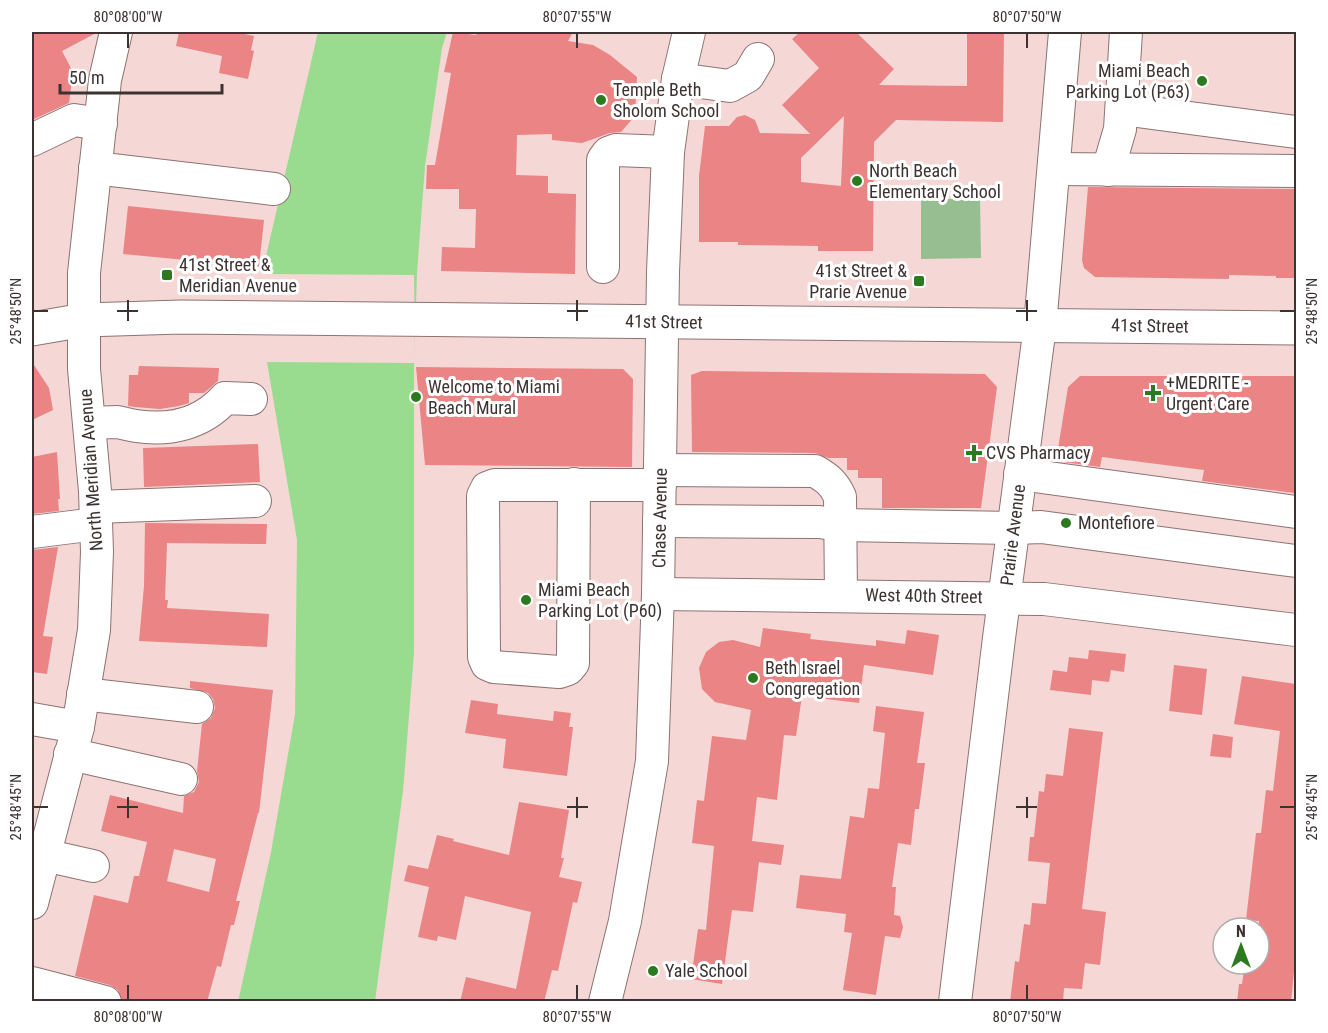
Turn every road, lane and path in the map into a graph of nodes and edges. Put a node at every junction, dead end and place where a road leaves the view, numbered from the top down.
1 (116, 32) edge
2 (689, 32) edge
3 (1065, 32) edge
4 (1126, 32) edge
5 (758, 59) dead end
6 (678, 79) junction
7 (1122, 109) junction
8 (100, 123) junction
9 (1296, 132) edge
10 (32, 140) edge
11 (668, 152) junction
12 (95, 168) junction
13 (1054, 169) junction
14 (1108, 170) junction
15 (1296, 171) edge
16 (274, 189) dead end
17 (603, 267) dead end
18 (84, 321) junction
19 (663, 322) junction
20 (1040, 326) junction
21 (1296, 328) edge
22 (32, 329) edge
23 (251, 399) dead end
24 (89, 423) junction
25 (1020, 474) junction
26 (660, 477) junction
27 (574, 484) junction
28 (255, 501) dead end
29 (1296, 512) edge
30 (96, 516) junction
31 (659, 521) junction
32 (840, 525) junction
33 (1013, 528) junction
34 (32, 532) edge
35 (1296, 561) edge
36 (658, 594) junction
37 (840, 595) junction
38 (1005, 598) junction
39 (1296, 630) edge
40 (83, 694) junction
41 (197, 707) dead end
42 (32, 719) edge
43 (74, 740) junction
44 (181, 779) dead end
45 (44, 855) junction
46 (93, 866) dead end
47 (32, 903) edge
48 (32, 983) edge
49 (105, 1002) edge
50 (605, 1002) edge
51 (954, 1002) edge

1 - 8 street, North Meridian Avenue
2 - 6 street, Chase Avenue
3 - 13 street, Prairie Avenue
4 - 7 street
5 - 6 street
6 - 11 street, Chase Avenue
7 - 9 street
7 - 14 street
8 - 10 street
8 - 12 street, North Meridian Avenue
11 - 17 street
11 - 19 street, Chase Avenue
12 - 16 street
12 - 18 street, North Meridian Avenue
13 - 14 street
13 - 20 street, Prairie Avenue
14 - 15 street
18 - 19 main road, 41st Street
18 - 22 main road, 41st Street
18 - 24 street, North Meridian Avenue
19 - 20 main road, 41st Street
19 - 26 street, Chase Avenue
20 - 21 main road, 41st Street
20 - 25 street, Prairie Avenue
23 - 24 street
24 - 30 street, North Meridian Avenue
25 - 29 street
25 - 33 street, Prairie Avenue
26 - 27 street
26 - 31 street, Chase Avenue
26 - 32 street
27 - 27 street
28 - 30 street
30 - 34 street
30 - 40 street, North Meridian Avenue
31 - 32 street
31 - 36 street, Chase Avenue
32 - 33 street
32 - 37 street
33 - 35 street
33 - 38 street, Prairie Avenue
36 - 37 street, West 40th Street
36 - 50 street, Chase Avenue
37 - 38 street, West 40th Street
38 - 39 street, West 40th Street
38 - 51 street, Prairie Avenue
40 - 41 street
40 - 43 street, North Meridian Avenue
42 - 43 street
43 - 44 street
43 - 45 street, North Meridian Avenue
45 - 46 street
45 - 47 street, North Meridian Avenue
48 - 49 street

